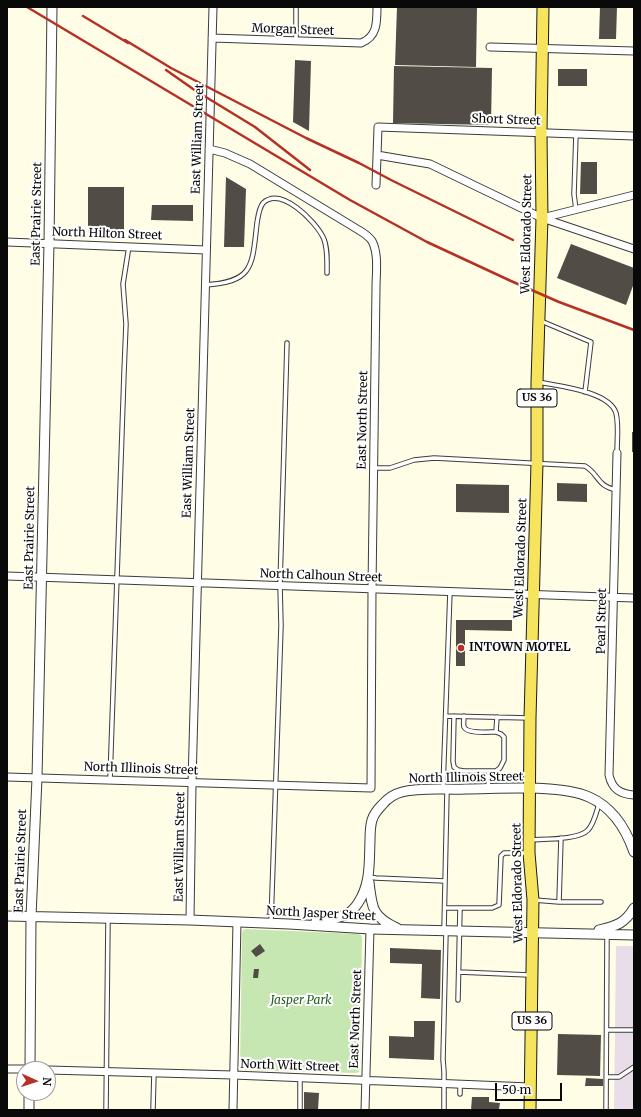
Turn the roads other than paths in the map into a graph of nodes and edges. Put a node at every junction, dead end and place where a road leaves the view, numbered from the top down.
1 (52, 7) edge
2 (212, 7) edge
3 (296, 7) edge
4 (377, 7) edge
5 (543, 7) edge
6 (212, 38) junction
7 (296, 41) junction
8 (490, 47) dead end
9 (542, 48) junction
10 (634, 51) edge
11 (541, 132) junction
12 (576, 134) junction
13 (634, 136) edge
14 (209, 149) junction
15 (377, 155) junction
16 (376, 185) dead end
17 (634, 195) edge
18 (576, 210) junction
19 (542, 218) junction
20 (7, 242) edge
21 (49, 243) junction
22 (129, 246) junction
23 (634, 249) edge
24 (206, 250) junction
25 (327, 273) dead end
26 (205, 285) junction
27 (539, 321) junction
28 (287, 343) dead end
29 (537, 382) junction
30 (585, 392) junction
31 (617, 453) joint
32 (537, 463) junction
33 (374, 468) junction
34 (616, 490) junction
35 (7, 576) edge
36 (41, 577) junction
37 (117, 580) junction
38 (197, 582) junction
39 (280, 585) junction
40 (372, 588) junction
41 (450, 591) junction
42 (533, 594) junction
43 (613, 597) junction
44 (634, 598) edge
45 (446, 716) junction
46 (454, 716) junction
47 (464, 716) junction
48 (497, 717) junction
49 (530, 718) junction
50 (496, 732) junction
51 (489, 771) junction
52 (7, 777) edge
53 (37, 778) junction
54 (110, 780) junction
55 (192, 782) junction
56 (276, 785) junction
57 (371, 788) joint
58 (488, 789) junction
59 (530, 789) junction
60 (445, 790) junction
61 (634, 795) edge
62 (600, 803) junction
63 (561, 838) junction
64 (529, 840) junction
65 (634, 852) edge
66 (529, 853) junction
67 (368, 876) junction
68 (445, 881) junction
69 (533, 900) junction
70 (559, 902) junction
71 (601, 902) dead end
72 (445, 908) junction
73 (460, 908) junction
74 (634, 908) edge
75 (7, 916) edge
76 (31, 917) junction
77 (108, 918) junction
78 (190, 920) junction
79 (237, 922) junction
80 (271, 923) junction
81 (289, 924) junction
82 (370, 929) junction
83 (400, 929) junction
84 (445, 931) junction
85 (460, 931) junction
86 (532, 933) junction
87 (576, 933) junction
88 (608, 934) junction
89 (634, 935) edge
90 (459, 972) junction
91 (532, 975) junction
92 (458, 1000) dead end
93 (607, 1030) junction
94 (634, 1030) edge
95 (30, 1061) edge
96 (634, 1067) edge
97 (56, 1070) edge
98 (106, 1071) junction
99 (154, 1072) junction
100 (233, 1074) junction
101 (300, 1077) junction
102 (607, 1077) junction
103 (365, 1080) junction
104 (444, 1083) junction
105 (460, 1084) junction
106 (530, 1087) junction
107 (460, 1094) dead end
108 (106, 1110) edge
109 (153, 1110) edge
110 (233, 1110) edge
111 (300, 1110) edge
112 (365, 1110) edge
113 (444, 1110) edge
114 (530, 1110) edge
115 (606, 1110) edge

1 - 21 street, East Prairie Street
2 - 6 street, East William Street
3 - 7 lane
4 - 7 street, Morgan Street
5 - 9 main road, West Eldorado Street / US 36
6 - 7 street, Morgan Street
6 - 14 street, East William Street
8 - 9 street
9 - 10 street
9 - 11 main road, West Eldorado Street / US 36
11 - 12 street, Short Street
11 - 15 street, Short Street
11 - 19 main road, West Eldorado Street / US 36
12 - 13 street, Short Street
12 - 18 lane
14 - 24 street, East William Street
14 - 33 street, East North Street
15 - 16 street
15 - 19 street
17 - 18 street
18 - 19 street
19 - 23 street
19 - 27 main road, West Eldorado Street / US 36
20 - 21 street, North Hilton Street
21 - 22 street, North Hilton Street
21 - 36 street, East Prairie Street
22 - 24 street, North Hilton Street
22 - 37 lane
24 - 26 street, East William Street
25 - 26 lane
26 - 38 street, East William Street
27 - 29 main road, West Eldorado Street / US 36
27 - 30 lane
28 - 39 lane
29 - 30 lane
29 - 32 main road, West Eldorado Street / US 36
30 - 31 lane
31 - 34 street, Pearl Street
32 - 33 lane
32 - 34 lane
32 - 42 main road, West Eldorado Street / US 36
33 - 40 street, East North Street
34 - 43 street, Pearl Street
35 - 36 street, North Calhoun Street
36 - 37 street, North Calhoun Street
36 - 53 street, East Prairie Street
37 - 38 street, North Calhoun Street
37 - 54 lane
38 - 39 street, North Calhoun Street
38 - 55 street, East William Street
39 - 40 street, North Calhoun Street
39 - 56 lane
40 - 41 street, North Calhoun Street
40 - 57 street, East North Street
41 - 42 street, North Calhoun Street
41 - 45 lane
42 - 43 street, North Calhoun Street
42 - 49 main road, West Eldorado Street / US 36
43 - 44 street, North Calhoun Street
43 - 61 street, Pearl Street
45 - 46 lane
45 - 60 lane
46 - 47 lane
46 - 51 lane
47 - 48 lane
47 - 50 lane
48 - 49 lane
48 - 50 lane
49 - 59 main road, West Eldorado Street / US 36
50 - 51 lane
51 - 58 lane
52 - 53 street, North Illinois Street
53 - 54 street, North Illinois Street
53 - 76 street, East Prairie Street
54 - 55 street, North Illinois Street
55 - 56 street, North Illinois Street
55 - 78 street, East William Street
56 - 57 street, North Illinois Street
56 - 80 lane
58 - 59 street, North Illinois Street
58 - 60 street, North Illinois Street
59 - 62 street, North Illinois Street
59 - 64 main road, West Eldorado Street / US 36
60 - 67 street, North Illinois Street
60 - 68 lane
62 - 63 lane
62 - 65 street, North Illinois Street
63 - 64 lane
63 - 70 lane
64 - 66 main road, West Eldorado Street / US 36
66 - 69 main road, West Eldorado Street / US 36
66 - 73 lane
67 - 68 lane
67 - 81 street, North Illinois Street
67 - 83 street
68 - 72 lane
69 - 70 lane
69 - 86 main road, West Eldorado Street / US 36
70 - 71 lane
72 - 73 lane
72 - 84 lane
73 - 85 lane
74 - 87 street
75 - 76 street, North Jasper Street
76 - 77 street, North Jasper Street
76 - 95 street, East Prairie Street
77 - 78 street, North Jasper Street
77 - 98 lane
78 - 79 street, North Jasper Street
79 - 80 street, North Jasper Street
79 - 100 street
80 - 81 street, North Jasper Street
81 - 82 street, North Jasper Street
82 - 83 street, North Jasper Street
82 - 103 street, East North Street
83 - 84 street, North Jasper Street
84 - 85 street, North Jasper Street
84 - 104 lane
85 - 86 street, North Jasper Street
85 - 90 lane
86 - 87 street, North Jasper Street
86 - 91 main road, West Eldorado Street / US 36
87 - 88 street, North Jasper Street
88 - 89 street, North Jasper Street
88 - 93 lane
90 - 91 lane
90 - 92 lane
91 - 106 main road, West Eldorado Street / US 36
93 - 94 lane
93 - 102 lane
96 - 102 lane
97 - 98 street, North Witt Street
98 - 99 street, North Witt Street
98 - 108 lane
99 - 100 street, North Witt Street
99 - 109 lane
100 - 101 street, North Witt Street
100 - 110 street
101 - 103 street, North Witt Street
101 - 111 lane
102 - 115 lane
103 - 104 street, North Witt Street
103 - 112 street, East North Street
104 - 105 street, North Witt Street
104 - 113 lane
105 - 106 street, North Witt Street
105 - 107 lane
106 - 114 main road, West Eldorado Street / US 36

